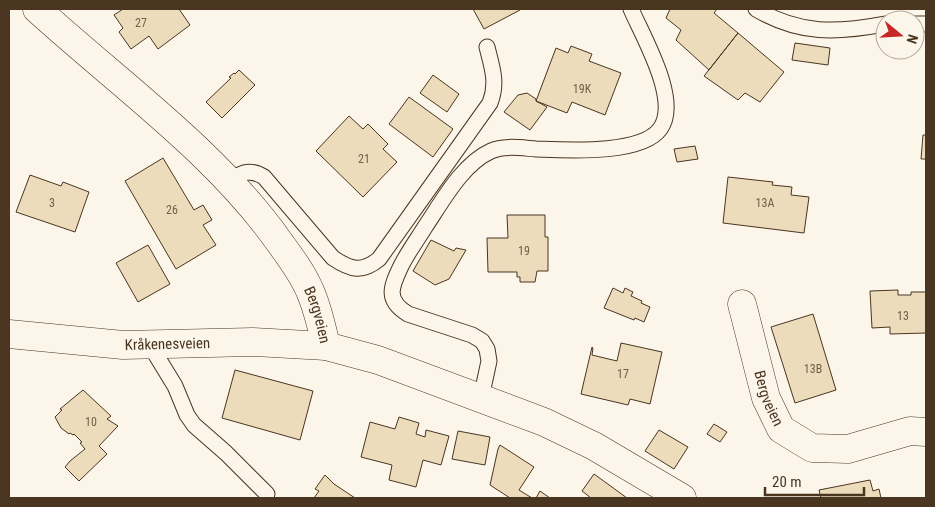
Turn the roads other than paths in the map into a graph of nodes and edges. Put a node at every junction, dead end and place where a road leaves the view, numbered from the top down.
1 (37, 9) edge
2 (631, 9) edge
3 (756, 9) edge
4 (875, 26) edge
5 (487, 47) dead end
6 (229, 180) junction
7 (742, 304) dead end
8 (9, 334) edge
9 (152, 344) junction
10 (326, 346) junction
11 (481, 398) junction
12 (926, 432) edge
13 (266, 494) dead end
14 (682, 498) edge

1 - 6 street, Bergveien
2 - 11 lane
3 - 4 lane
5 - 6 lane
6 - 10 street, Bergveien
7 - 12 street, Bergveien
8 - 9 street, Kråkenesveien
9 - 10 street, Kråkenesveien
9 - 13 lane
10 - 11 street, Bergveien
11 - 14 street, Bergveien

